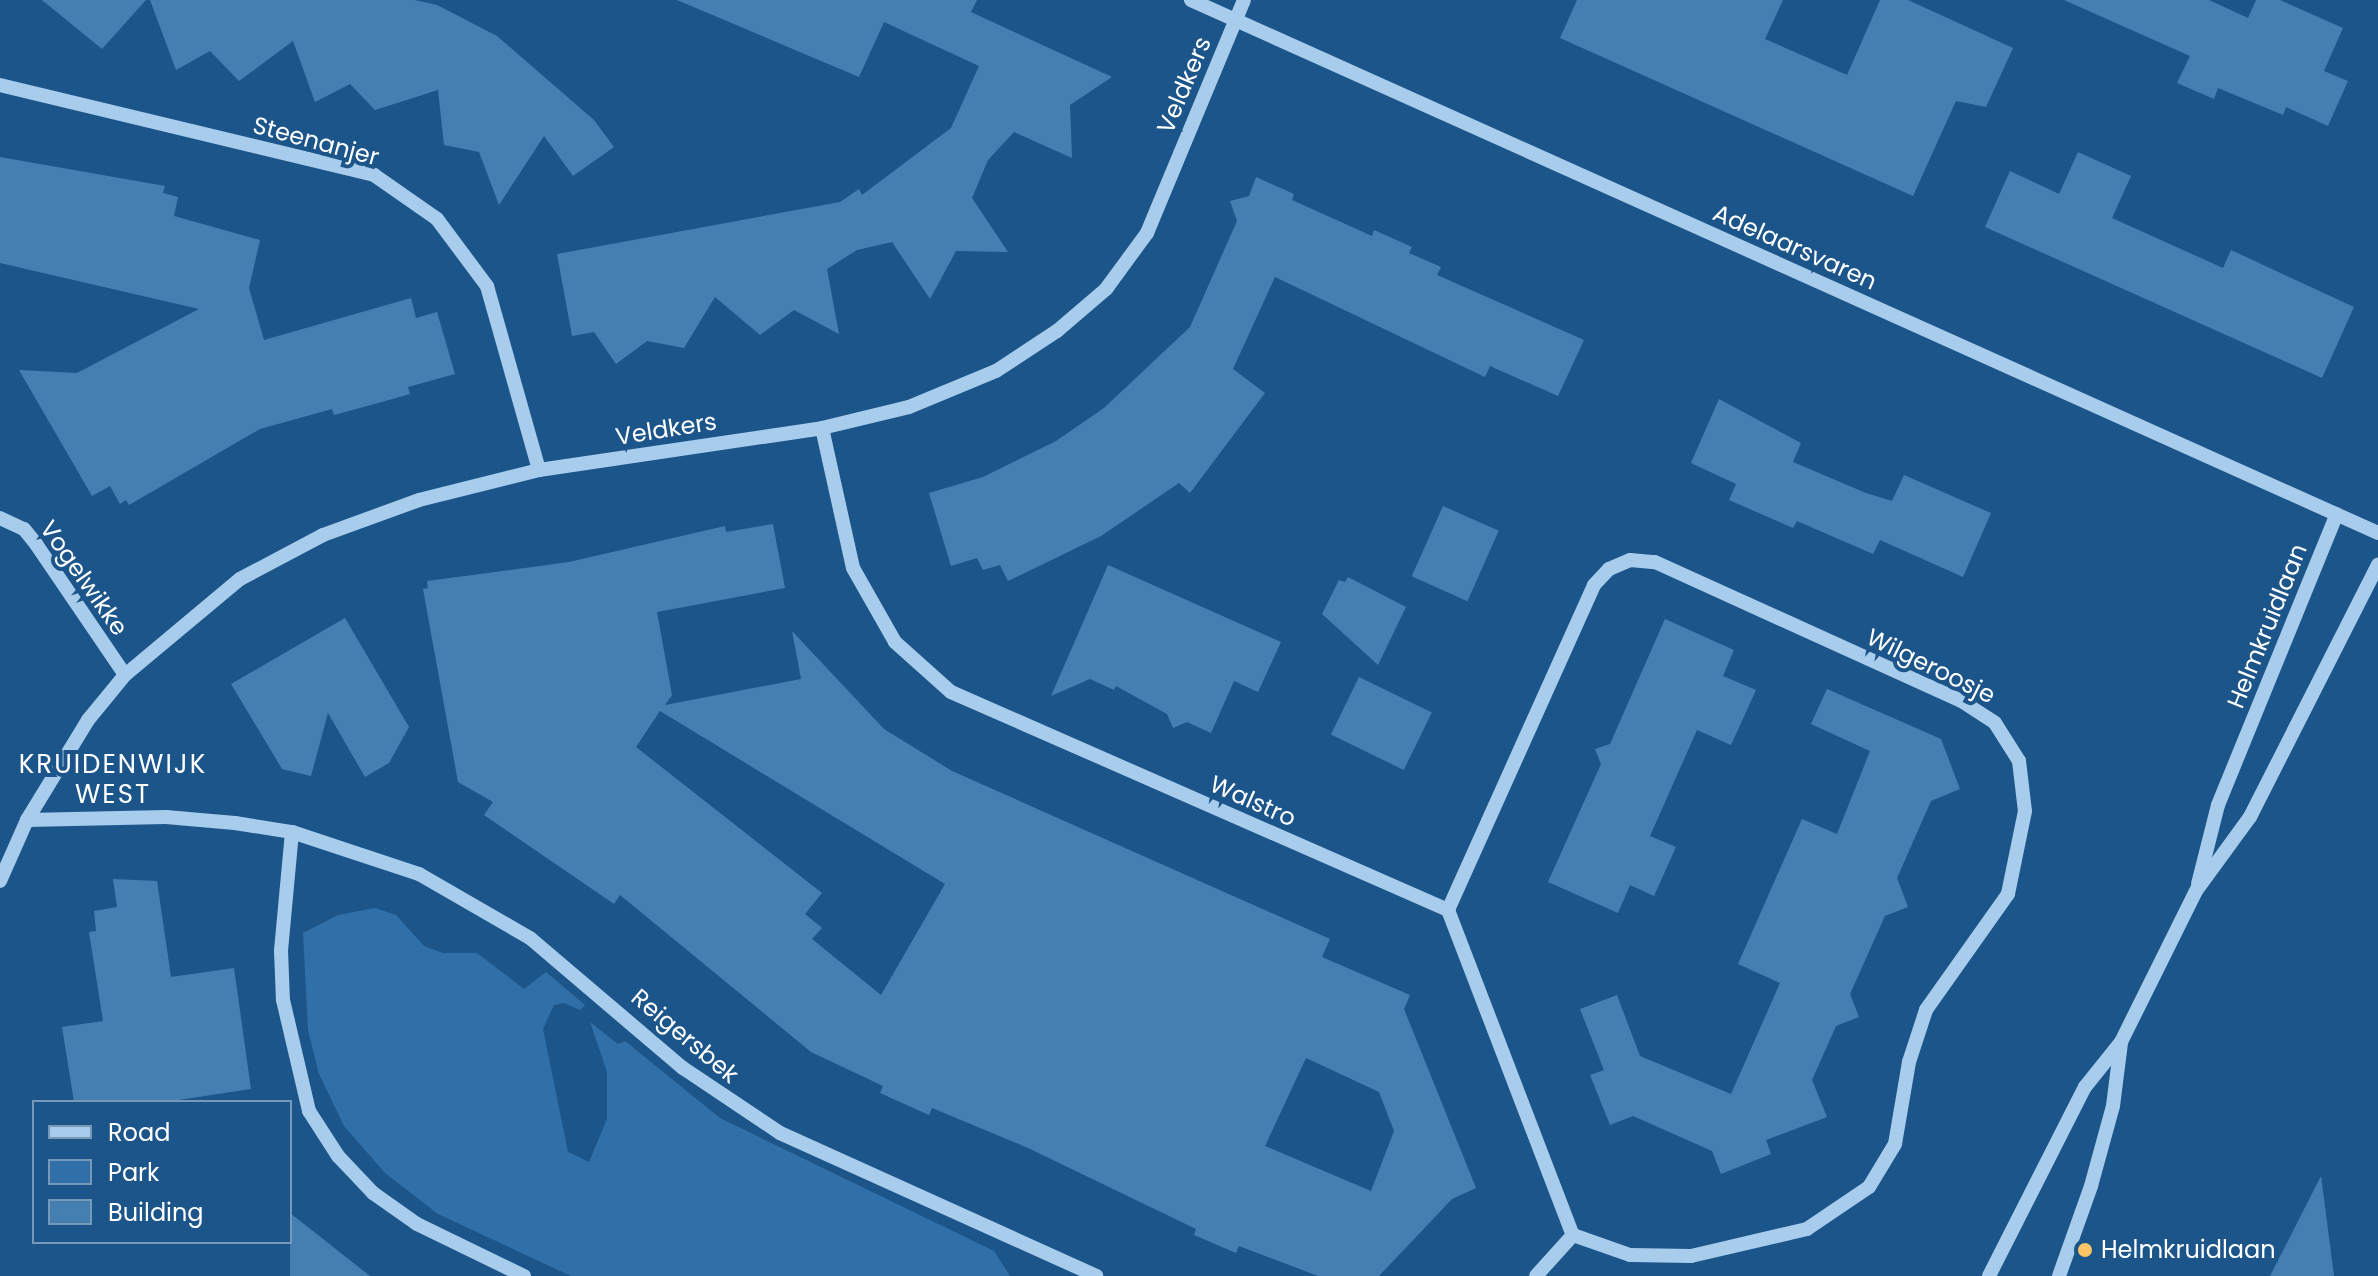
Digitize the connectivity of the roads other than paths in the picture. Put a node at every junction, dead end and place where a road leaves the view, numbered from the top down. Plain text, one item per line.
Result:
1 (1191, 0) edge
2 (1244, 0) edge
3 (1236, 19) junction
4 (0, 85) edge
5 (822, 428) junction
6 (539, 470) junction
7 (2337, 514) junction
8 (0, 518) edge
9 (2378, 533) edge
10 (2378, 565) edge
11 (125, 675) junction
12 (27, 820) junction
13 (292, 832) junction
14 (0, 881) edge
15 (2196, 891) junction
16 (1448, 910) junction
17 (2121, 1042) junction
18 (1573, 1235) junction
19 (1062, 1261) junction
20 (524, 1276) edge
21 (1055, 1276) edge
22 (1096, 1276) edge
23 (1536, 1276) edge
24 (1989, 1276) edge
25 (2059, 1276) edge

1 - 3 street, Adelaarsvaren
2 - 3 street, Veldkers
3 - 5 street, Veldkers
3 - 7 street, Adelaarsvaren
4 - 6 street, Steenanjer
5 - 6 street, Veldkers
5 - 16 street, Walstro
6 - 11 street, Veldkers
7 - 9 street, Adelaarsvaren
7 - 15 street, Helmkruidlaan
8 - 11 street, Vogelwikke
10 - 15 street, Helmkruidlaan
11 - 12 street, Veldkers
12 - 13 street, Reigersbek
12 - 14 street, Veldkers
13 - 19 street, Reigersbek
13 - 20 street
15 - 17 street, Helmkruidlaan
16 - 18 street
16 - 18 street, Wilgeroosje
17 - 24 street, Helmkruidlaan
17 - 25 street, Helmkruidlaan
18 - 23 street
19 - 21 street
19 - 22 street, Reigersbek

